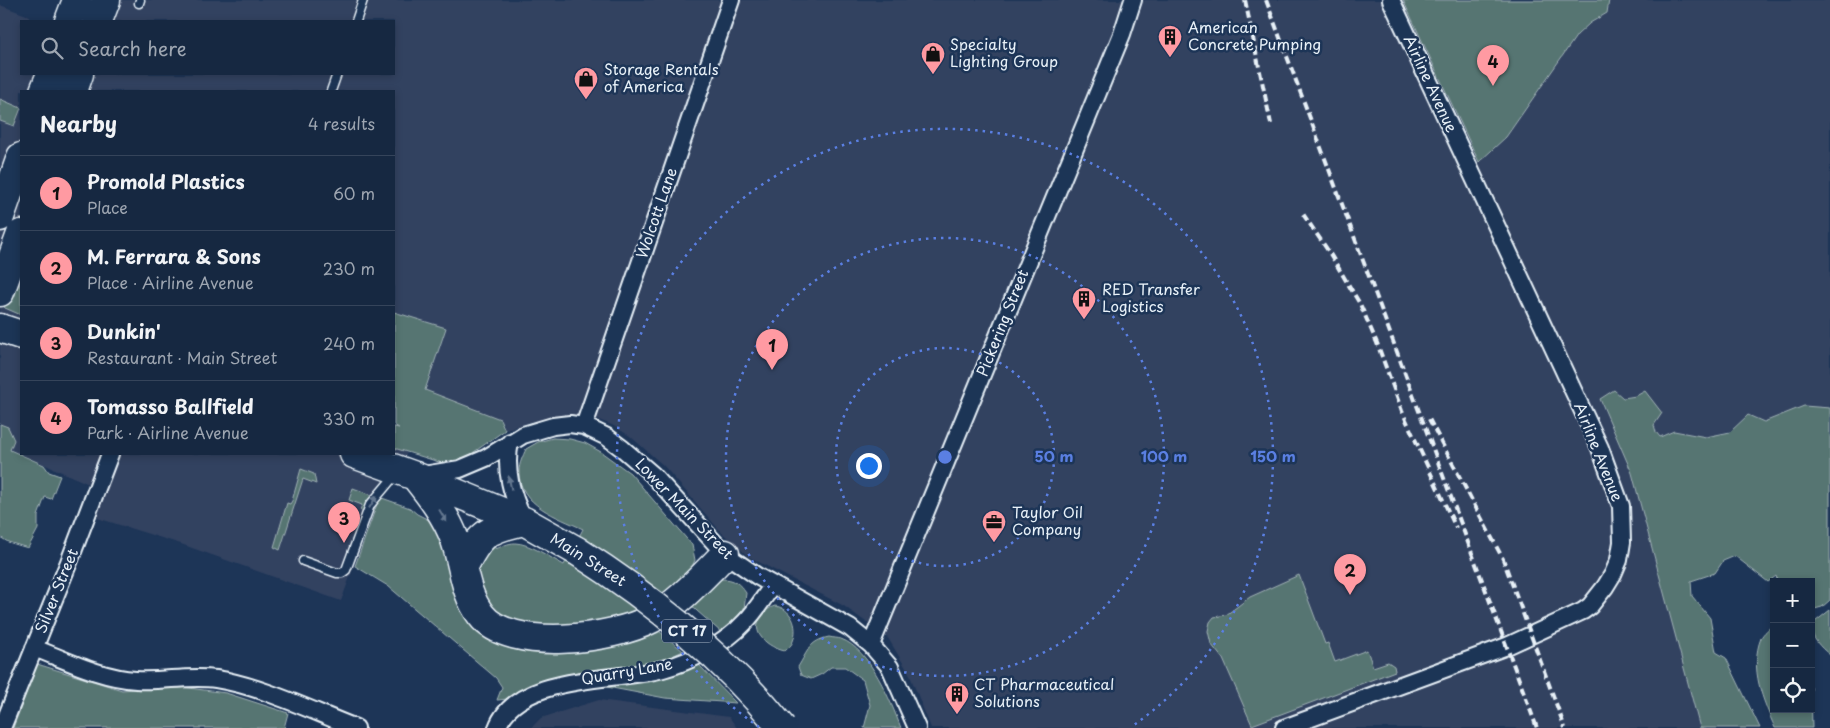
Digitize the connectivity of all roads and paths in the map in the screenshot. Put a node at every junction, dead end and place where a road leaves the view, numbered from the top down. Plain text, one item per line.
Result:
1 (77, 0) edge
2 (106, 0) edge
3 (363, 0) edge
4 (731, 0) edge
5 (1133, 0) edge
6 (1391, 0) edge
7 (69, 20) edge
8 (98, 20) edge
9 (356, 20) edge
10 (51, 75) edge
11 (79, 75) edge
12 (337, 75) edge
13 (44, 90) edge
14 (73, 90) edge
15 (331, 90) edge
16 (20, 160) edge
17 (0, 217) edge
18 (20, 237) edge
19 (0, 292) edge
20 (0, 328) edge
21 (20, 335) edge
22 (584, 426) junction
23 (510, 442) junction
24 (110, 455) edge
25 (357, 455) edge
26 (408, 473) junction
27 (524, 521) junction
28 (725, 554) junction
29 (303, 561) dead end
30 (463, 568) junction
31 (772, 585) junction
32 (871, 645) junction
33 (34, 648) junction
34 (2, 728) edge
35 (356, 728) edge
36 (497, 728) edge
37 (782, 728) edge
38 (917, 728) edge
39 (1284, 728) edge

1 - 7 highway
2 - 8 highway
3 - 9 lane
4 - 22 street, Wolcott Lane
5 - 32 street, Pickering Street
6 - 39 street, Airline Avenue
10 - 13 highway
11 - 14 highway
12 - 15 lane
16 - 17 highway
18 - 19 highway
20 - 21 highway
22 - 23 street, Lower Main Street
22 - 28 street, Lower Main Street
23 - 26 street, Lower Main Street
27 -> 23 street
24 - 33 street, Silver Street
25 - 26 highway, Main Street / CT 17
26 - 27 highway, Main Street / CT 17
29 -> 26 lane
26 -> 30 highway
27 - 30 highway
27 - 37 highway, Main Street / CT 17, bridge
28 - 30 highway
28 - 31 street, Lower Main Street
31 - 32 street, Lower Main Street
31 - 36 street, Quarry Lane
32 - 38 street, Lower Main Street
33 - 34 street, Silver Street
33 - 35 street

